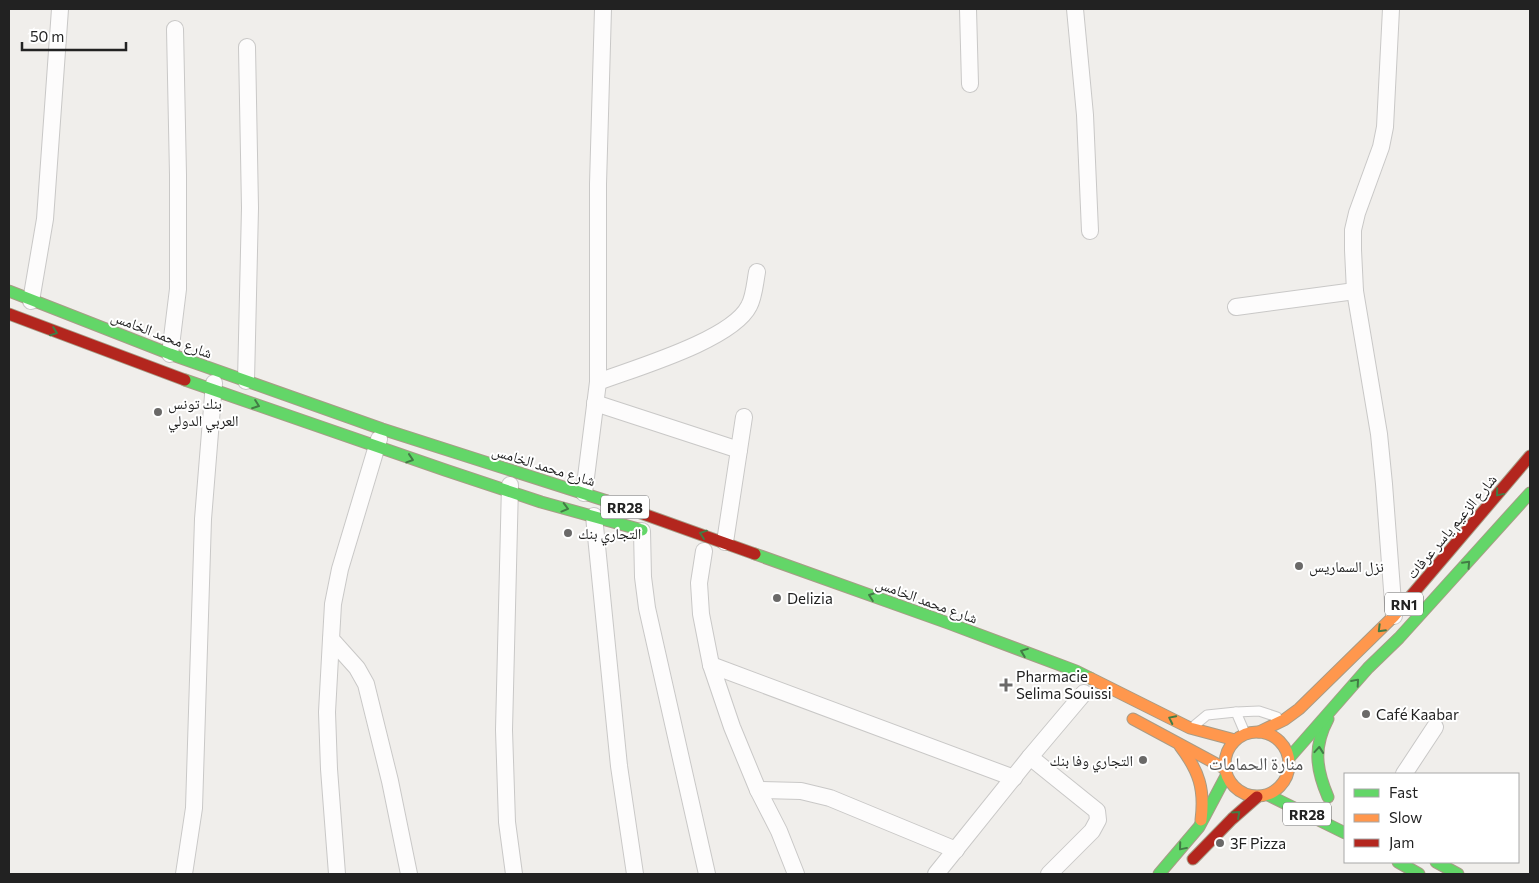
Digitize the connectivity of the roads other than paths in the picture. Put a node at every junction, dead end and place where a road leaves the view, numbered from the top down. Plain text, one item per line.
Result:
1 (60, 9) edge
2 (603, 9) edge
3 (968, 9) edge
4 (1075, 9) edge
5 (1391, 9) edge
6 (175, 29) dead end
7 (248, 47) dead end
8 (970, 84) dead end
9 (1090, 231) dead end
10 (757, 272) dead end
11 (9, 291) edge
12 (1355, 291) junction
13 (31, 301) junction
14 (1236, 308) dead end
15 (9, 314) edge
16 (170, 354) junction
17 (215, 371) junction
18 (246, 381) junction
19 (598, 382) junction
20 (214, 389) junction
21 (596, 404) junction
22 (744, 417) dead end
23 (382, 430) junction
24 (376, 448) junction
25 (739, 450) junction
26 (1530, 456) edge
27 (511, 471) junction
28 (510, 492) junction
29 (584, 493) junction
30 (1530, 493) edge
31 (594, 516) junction
32 (647, 532) joint
33 (725, 542) junction
34 (704, 551) dead end
35 (1394, 616) junction
36 (331, 638) junction
37 (711, 664) junction
38 (1084, 693) dead end
39 (1335, 706) junction
40 (1236, 712) junction
41 (1127, 716) dead end
42 (1284, 720) junction
43 (1435, 727) dead end
44 (1190, 728) junction
45 (1259, 732) junction
46 (1245, 734) junction
47 (1235, 740) junction
48 (1178, 743) junction
49 (1030, 757) junction
50 (1289, 758) junction
51 (1225, 772) junction
52 (1405, 773) edge
53 (1014, 778) junction
54 (1312, 786) dead end
55 (758, 790) junction
56 (1262, 796) junction
57 (1328, 797) junction
58 (1340, 804) dead end
59 (1199, 827) junction
60 (1344, 833) edge
61 (956, 850) junction
62 (1400, 863) edge
63 (1438, 863) edge
64 (1184, 869) dead end
65 (184, 874) edge
66 (337, 874) edge
67 (410, 874) edge
68 (514, 874) edge
69 (634, 874) edge
70 (707, 874) edge
71 (796, 874) edge
72 (936, 874) edge
73 (1049, 874) edge
74 (1159, 874) edge
75 (1419, 874) edge
76 (1458, 874) edge

1 - 13 street
2 - 19 street
3 - 8 street
4 - 9 street
5 - 12 street
6 - 16 street
7 - 18 street
10 - 19 street
11 - 13 main road, شارع محمد الخامس / RR28
12 - 14 street
12 - 35 street
13 - 16 main road, شارع محمد الخامس / RR28
15 -> 20 main road, RR28
16 - 17 main road, شارع محمد الخامس / RR28
17 - 18 main road, شارع محمد الخامس / RR28
17 - 20 street
18 - 23 main road, شارع محمد الخامس / RR28
19 - 21 street
20 -> 24 main road, RR28
20 - 65 street
21 - 25 street
21 - 29 street
22 - 25 street
23 - 24 street
23 - 27 main road, شارع محمد الخامس / RR28
24 -> 28 main road, RR28
24 - 36 street
25 - 33 street
26 -> 35 main road, شارع الزعيم ياسر عرفات / RN1
27 - 28 street
27 - 29 main road, شارع محمد الخامس / RR28
28 -> 31 main road, RR28
28 - 68 street
33 -> 29 main road, شارع محمد الخامس / RR28
39 -> 30 main road, RN1
31 - 32 main road, RR28
31 - 69 street
32 - 70 street
44 -> 33 main road, شارع محمد الخامس / RR28
34 - 37 street
35 -> 42 main road, شارع الزعيم ياسر عرفات / RN1
36 - 66 street
36 - 67 street
37 - 53 street
37 - 55 street
38 - 49 street
39 - 50 main road, RN1
57 -> 39 main road
40 - 42 lane
40 - 44 lane
40 - 46 lane
41 - 48 main road
42 - 45 main road, شارع الزعيم ياسر عرفات / RN1
43 - 52 street
44 - 47 main road, شارع محمد الخامس / RR28
45 - 46 main road, RN1
45 - 50 main road
46 - 47 main road, RN1
47 - 51 main road
48 - 51 main road
48 - 59 main road
49 - 53 street
49 - 73 street
50 - 56 main road
51 - 56 main road
51 - 59 main road
53 - 61 street
54 - 57 main road, RR28
55 - 61 street
55 - 71 street
56 - 60 main road, RR28
64 -> 56 main road
57 - 58 main road, RR28
59 -> 74 main road
61 - 72 street
62 - 75 main road
63 - 76 main road

